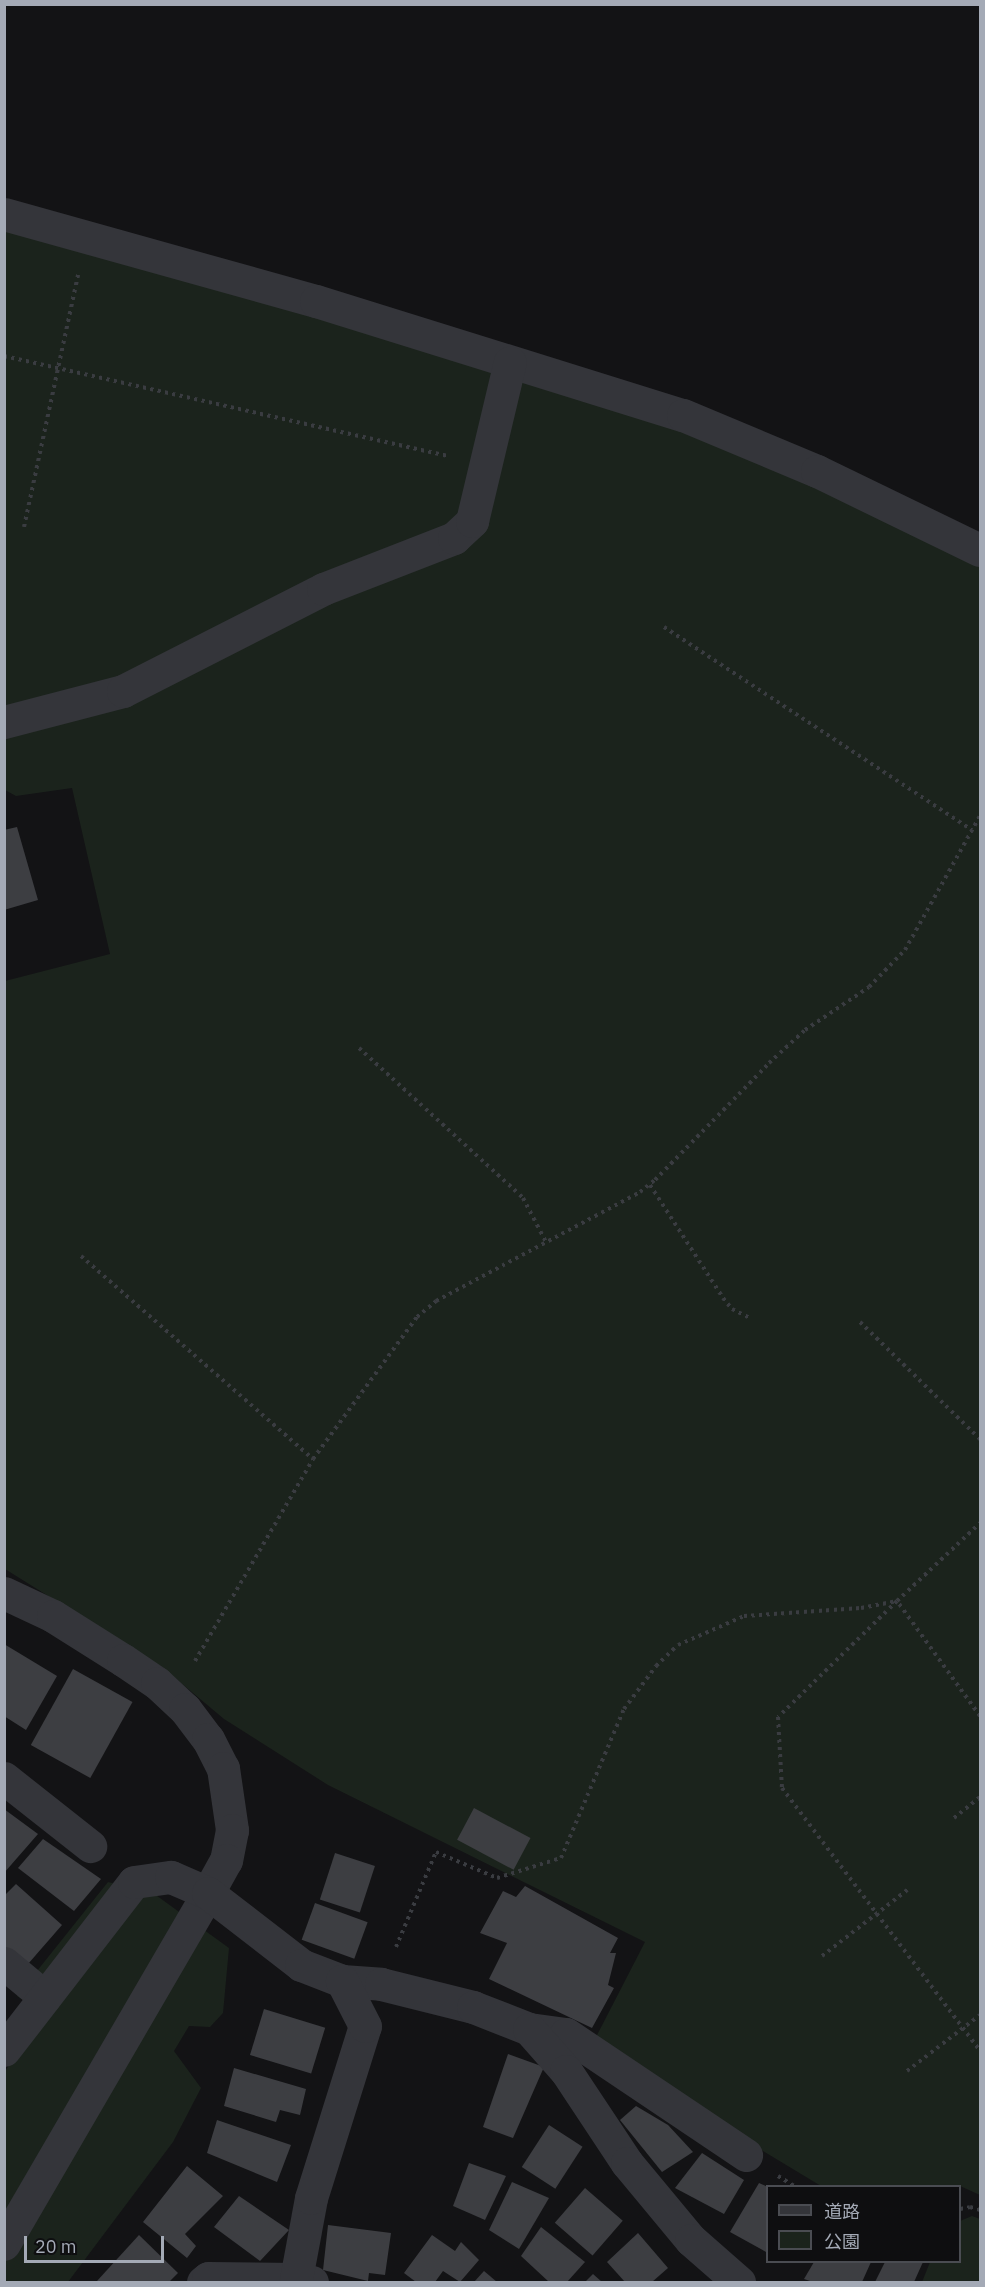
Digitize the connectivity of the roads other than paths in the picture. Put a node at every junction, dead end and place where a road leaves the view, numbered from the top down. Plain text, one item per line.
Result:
1 (4, 214) edge
2 (510, 362) junction
3 (981, 550) edge
4 (4, 722) edge
5 (4, 1593) edge
6 (4, 1778) edge
7 (90, 1845) dead end
8 (208, 1893) junction
9 (4, 1963) edge
10 (342, 1981) junction
11 (45, 1997) junction
12 (529, 2029) junction
13 (4, 2050) edge
14 (746, 2155) dead end
15 (4, 2244) edge
16 (304, 2281) edge
17 (203, 2283) edge
18 (739, 2283) edge

1 - 2 street
2 - 3 street
2 - 4 street
5 - 8 street
6 - 7 street
8 - 10 street
8 - 11 street
8 - 15 street
9 - 11 street
10 - 12 street
10 - 16 street
11 - 13 street
12 - 14 street
12 - 18 street
16 - 17 street

